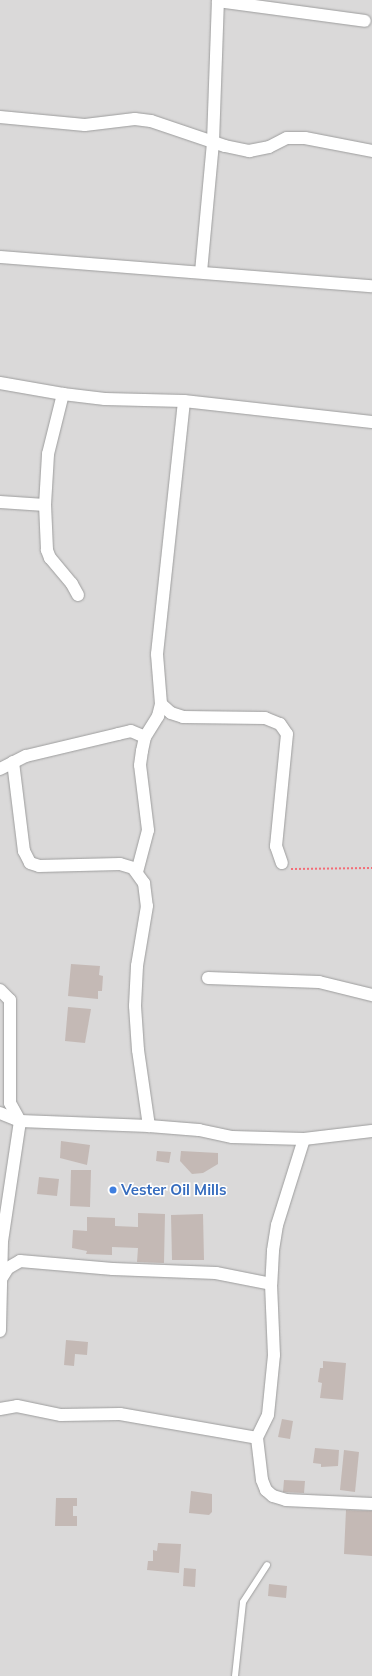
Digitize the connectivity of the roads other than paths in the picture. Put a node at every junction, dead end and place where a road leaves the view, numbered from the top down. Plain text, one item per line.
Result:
1 (218, 1) edge
2 (365, 21) dead end
3 (0, 117) edge
4 (213, 142) junction
5 (372, 151) edge
6 (0, 257) edge
7 (201, 272) junction
8 (372, 286) edge
9 (0, 383) edge
10 (63, 394) junction
11 (184, 401) junction
12 (372, 422) edge
13 (0, 502) edge
14 (45, 505) junction
15 (78, 595) dead end
16 (161, 704) junction
17 (145, 737) junction
18 (13, 762) junction
19 (0, 769) edge
20 (282, 863) road end
21 (137, 872) junction
22 (208, 978) dead end
23 (0, 990) edge
24 (372, 994) edge
25 (0, 1113) edge
26 (20, 1121) junction
27 (149, 1126) junction
28 (372, 1131) edge
29 (304, 1139) junction
30 (3, 1213) edge
31 (1, 1278) edge
32 (271, 1284) junction
33 (0, 1331) edge
34 (0, 1408) edge
35 (257, 1438) junction
36 (372, 1504) edge
37 (267, 1565) dead end
38 (235, 1676) edge

1 - 2 street
1 - 4 street
3 - 4 street
4 - 5 street
4 - 7 street
6 - 7 street
7 - 8 street
9 - 10 street
10 - 11 street
10 - 14 street
11 - 12 street
11 - 16 street
13 - 14 street
14 - 15 street
16 - 17 street
16 - 20 street
17 - 18 street
17 - 21 street
18 - 19 street
18 - 21 street
21 - 27 street
22 - 24 street
23 - 26 street
25 - 26 street
26 - 27 street
26 - 30 street
27 - 29 street
28 - 29 street
29 - 32 street
30 - 31 street
31 - 32 street
31 - 33 street
32 - 35 street
34 - 35 street
35 - 36 street
37 - 38 lane

